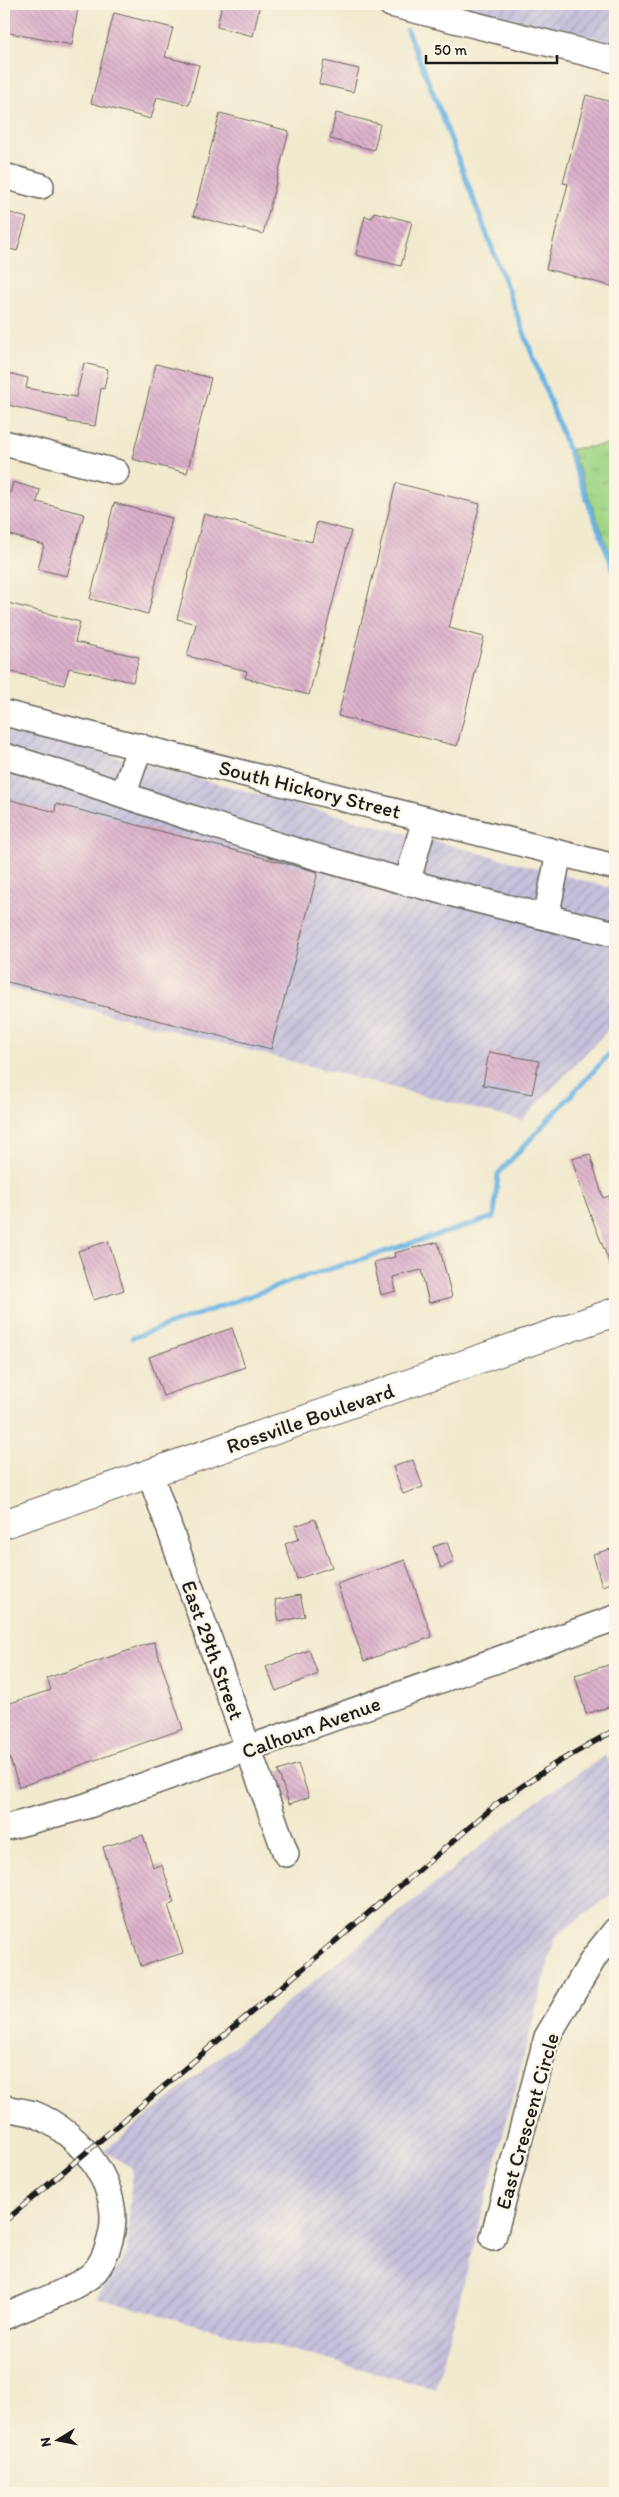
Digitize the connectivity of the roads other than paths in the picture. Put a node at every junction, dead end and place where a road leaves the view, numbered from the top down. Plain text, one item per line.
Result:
1 (391, 4) edge
2 (615, 60) edge
3 (4, 176) edge
4 (41, 186) dead end
5 (4, 443) edge
6 (116, 472) dead end
7 (4, 713) edge
8 (140, 746) junction
9 (4, 756) edge
10 (124, 793) junction
11 (425, 819) junction
12 (559, 853) junction
13 (615, 867) edge
14 (407, 883) junction
15 (546, 917) junction
16 (615, 934) edge
17 (615, 1312) edge
18 (150, 1474) junction
19 (4, 1524) edge
20 (615, 1618) edge
21 (249, 1749) junction
22 (4, 1828) edge
23 (286, 1854) dead end
24 (615, 1931) edge
25 (4, 2108) edge
26 (493, 2238) dead end
27 (4, 2317) edge

1 - 2 street
3 - 4 street
5 - 6 street
7 - 8 street, South Hickory Street
8 - 10 street
8 - 11 street, South Hickory Street
9 - 10 street
10 - 14 street
11 - 12 street, South Hickory Street
11 - 14 street
12 - 13 street, South Hickory Street
12 - 15 street
14 - 15 street
15 - 16 street
17 - 18 highway, Rossville Boulevard
18 - 19 highway, Rossville Boulevard
18 - 21 street, East 29th Street
20 - 21 street, Calhoun Avenue
21 - 22 street, Calhoun Avenue
21 - 23 street, East 29th Street
24 - 26 street, East Crescent Circle
25 - 27 street

